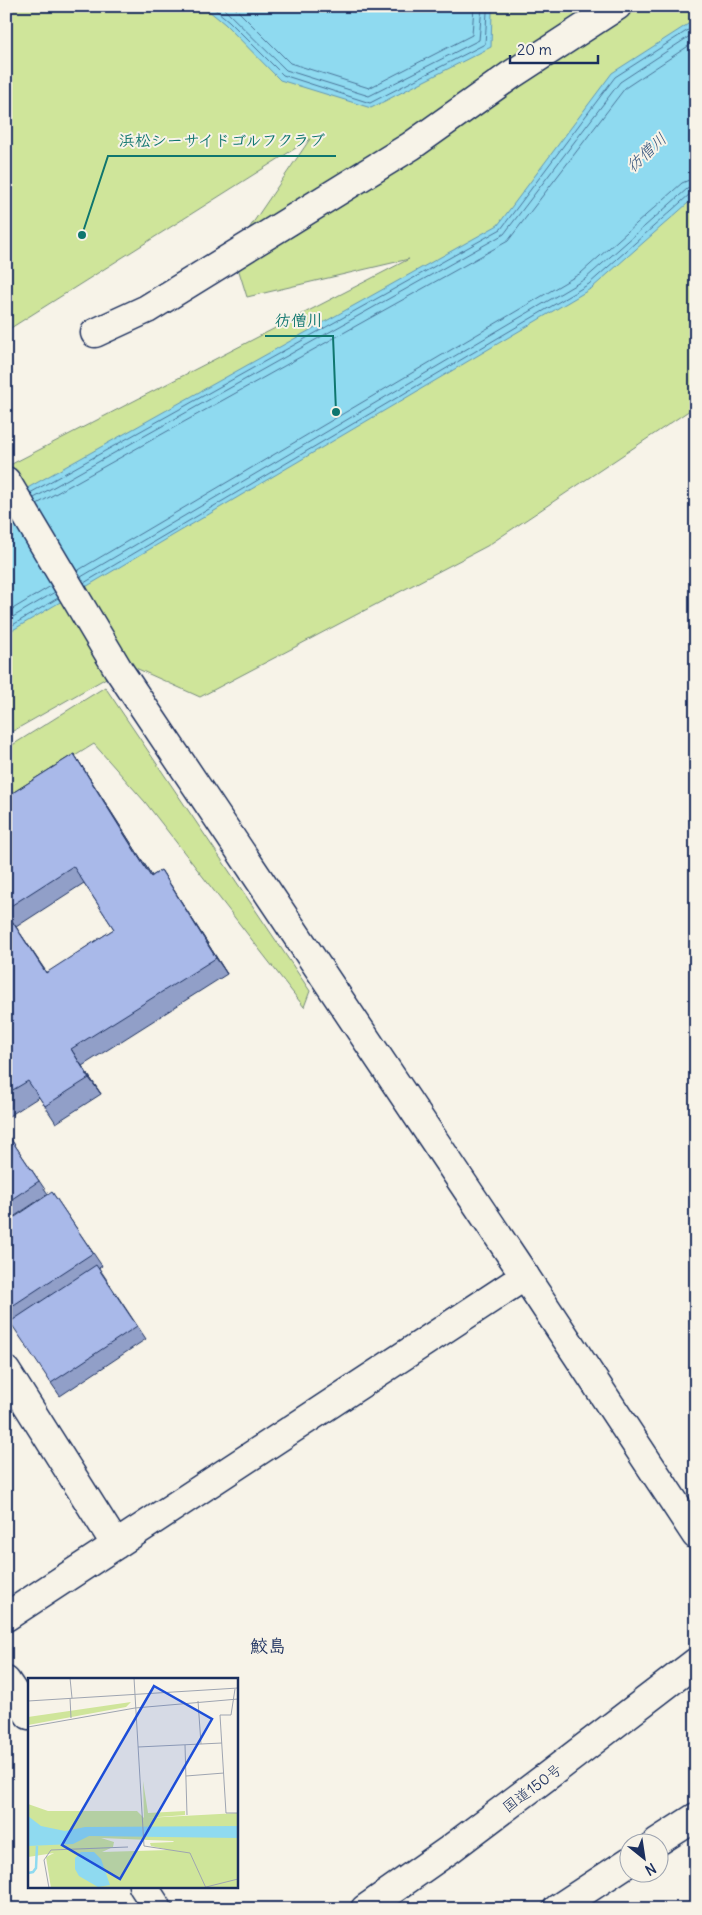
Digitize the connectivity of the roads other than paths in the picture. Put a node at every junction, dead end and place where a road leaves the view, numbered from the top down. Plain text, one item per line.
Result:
1 (617, 6) edge
2 (95, 333) dead end
3 (6, 480) edge
4 (525, 1276) junction
5 (6, 1371) edge
6 (696, 1535) edge
7 (116, 1545) junction
8 (6, 1617) edge
9 (696, 1662) edge
10 (6, 1682) edge
11 (28, 1714) edge
12 (696, 1817) edge
13 (670, 1834) edge
14 (620, 1868) edge
15 (144, 1888) edge
16 (158, 1909) edge
17 (365, 1909) edge
18 (557, 1909) edge

1 - 2 main road
3 - 4 main road
4 - 6 main road
4 - 7 main road
5 - 7 main road
7 - 8 main road
9 - 17 main road, 国道150号
10 - 11 main road
12 - 13 main road
14 - 18 main road
15 - 16 main road

